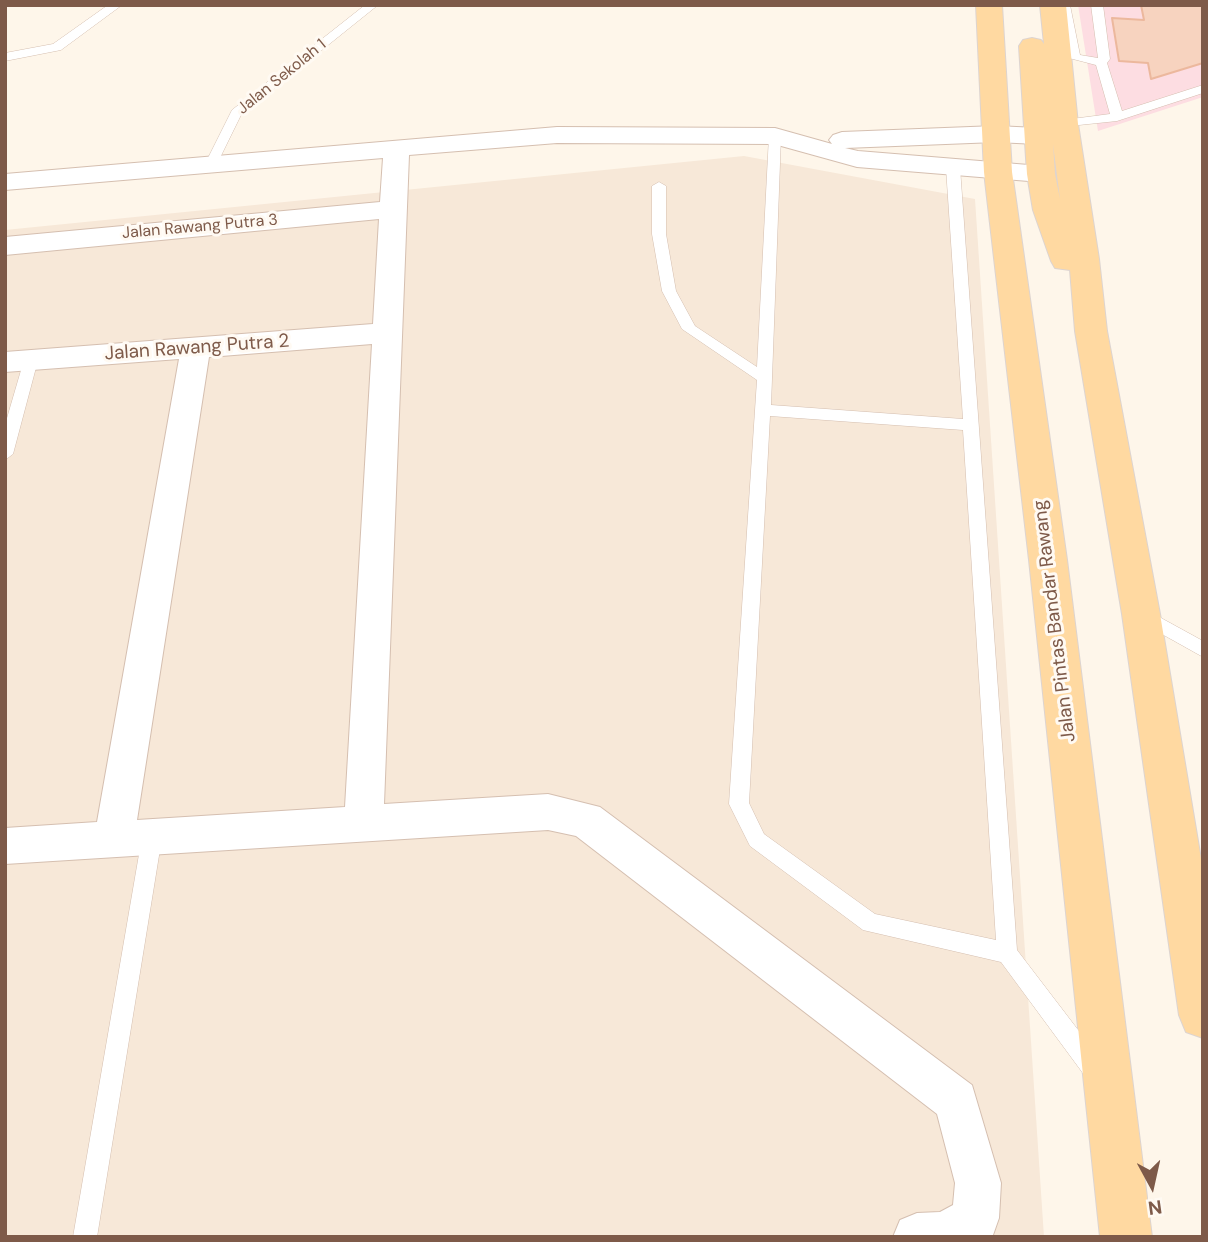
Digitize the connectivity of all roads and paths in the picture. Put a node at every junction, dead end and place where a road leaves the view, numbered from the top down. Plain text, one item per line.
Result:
1 (116, 5) edge
2 (372, 5) edge
3 (989, 5) edge
4 (1035, 5) edge
5 (1053, 5) edge
6 (1064, 5) edge
7 (1097, 5) edge
8 (5, 57) edge
9 (1101, 62) junction
10 (1203, 89) edge
11 (1117, 117) junction
12 (1051, 130) junction
13 (775, 136) junction
14 (808, 146) junction
15 (396, 148) junction
16 (997, 153) junction
17 (211, 164) junction
18 (953, 167) junction
19 (1041, 174) junction
20 (5, 182) edge
21 (659, 186) dead end
22 (395, 209) junction
23 (5, 246) edge
24 (1091, 331) junction
25 (388, 333) junction
26 (196, 348) junction
27 (18, 361) edge
28 (764, 378) junction
29 (763, 410) junction
30 (970, 425) junction
31 (5, 454) edge
32 (1141, 614) junction
33 (1203, 650) edge
34 (364, 823) junction
35 (133, 838) junction
36 (5, 846) edge
37 (1007, 953) junction
38 (1203, 1014) edge
39 (1109, 1089) junction
40 (85, 1237) edge
41 (917, 1237) edge
42 (1126, 1237) edge

1 - 8 lane
2 - 17 lane, Jalan Sekolah 1
3 - 16 main road, Jalan Pintas Bandar Rawang
4 - 12 main road
5 - 12 main road
6 - 9 lane
7 - 9 lane
9 - 11 lane
10 - 11 lane
11 - 12 lane
12 - 16 street
12 - 19 main road
12 - 24 main road
13 - 14 street
13 - 15 street
13 - 28 lane
14 - 16 street
14 - 18 street
15 - 17 street
15 - 22 street
16 - 18 street
16 - 19 street
16 - 39 main road, Jalan Pintas Bandar Rawang
17 - 20 street
18 - 30 lane
19 - 24 main road
21 - 28 lane
22 - 23 street, Jalan Rawang Putra 3
22 - 25 street
24 - 32 main road
25 - 26 street, Jalan Rawang Putra 2
25 - 34 street
26 - 27 street, Jalan Rawang Putra 2
26 - 35 street
27 - 31 lane
28 - 29 lane
29 - 30 lane
29 - 37 lane
30 - 37 lane
32 - 33 lane
32 - 38 main road
34 - 35 street
34 - 41 street
35 - 36 street
35 - 40 lane
37 - 39 lane
39 - 42 main road, Jalan Pintas Bandar Rawang

